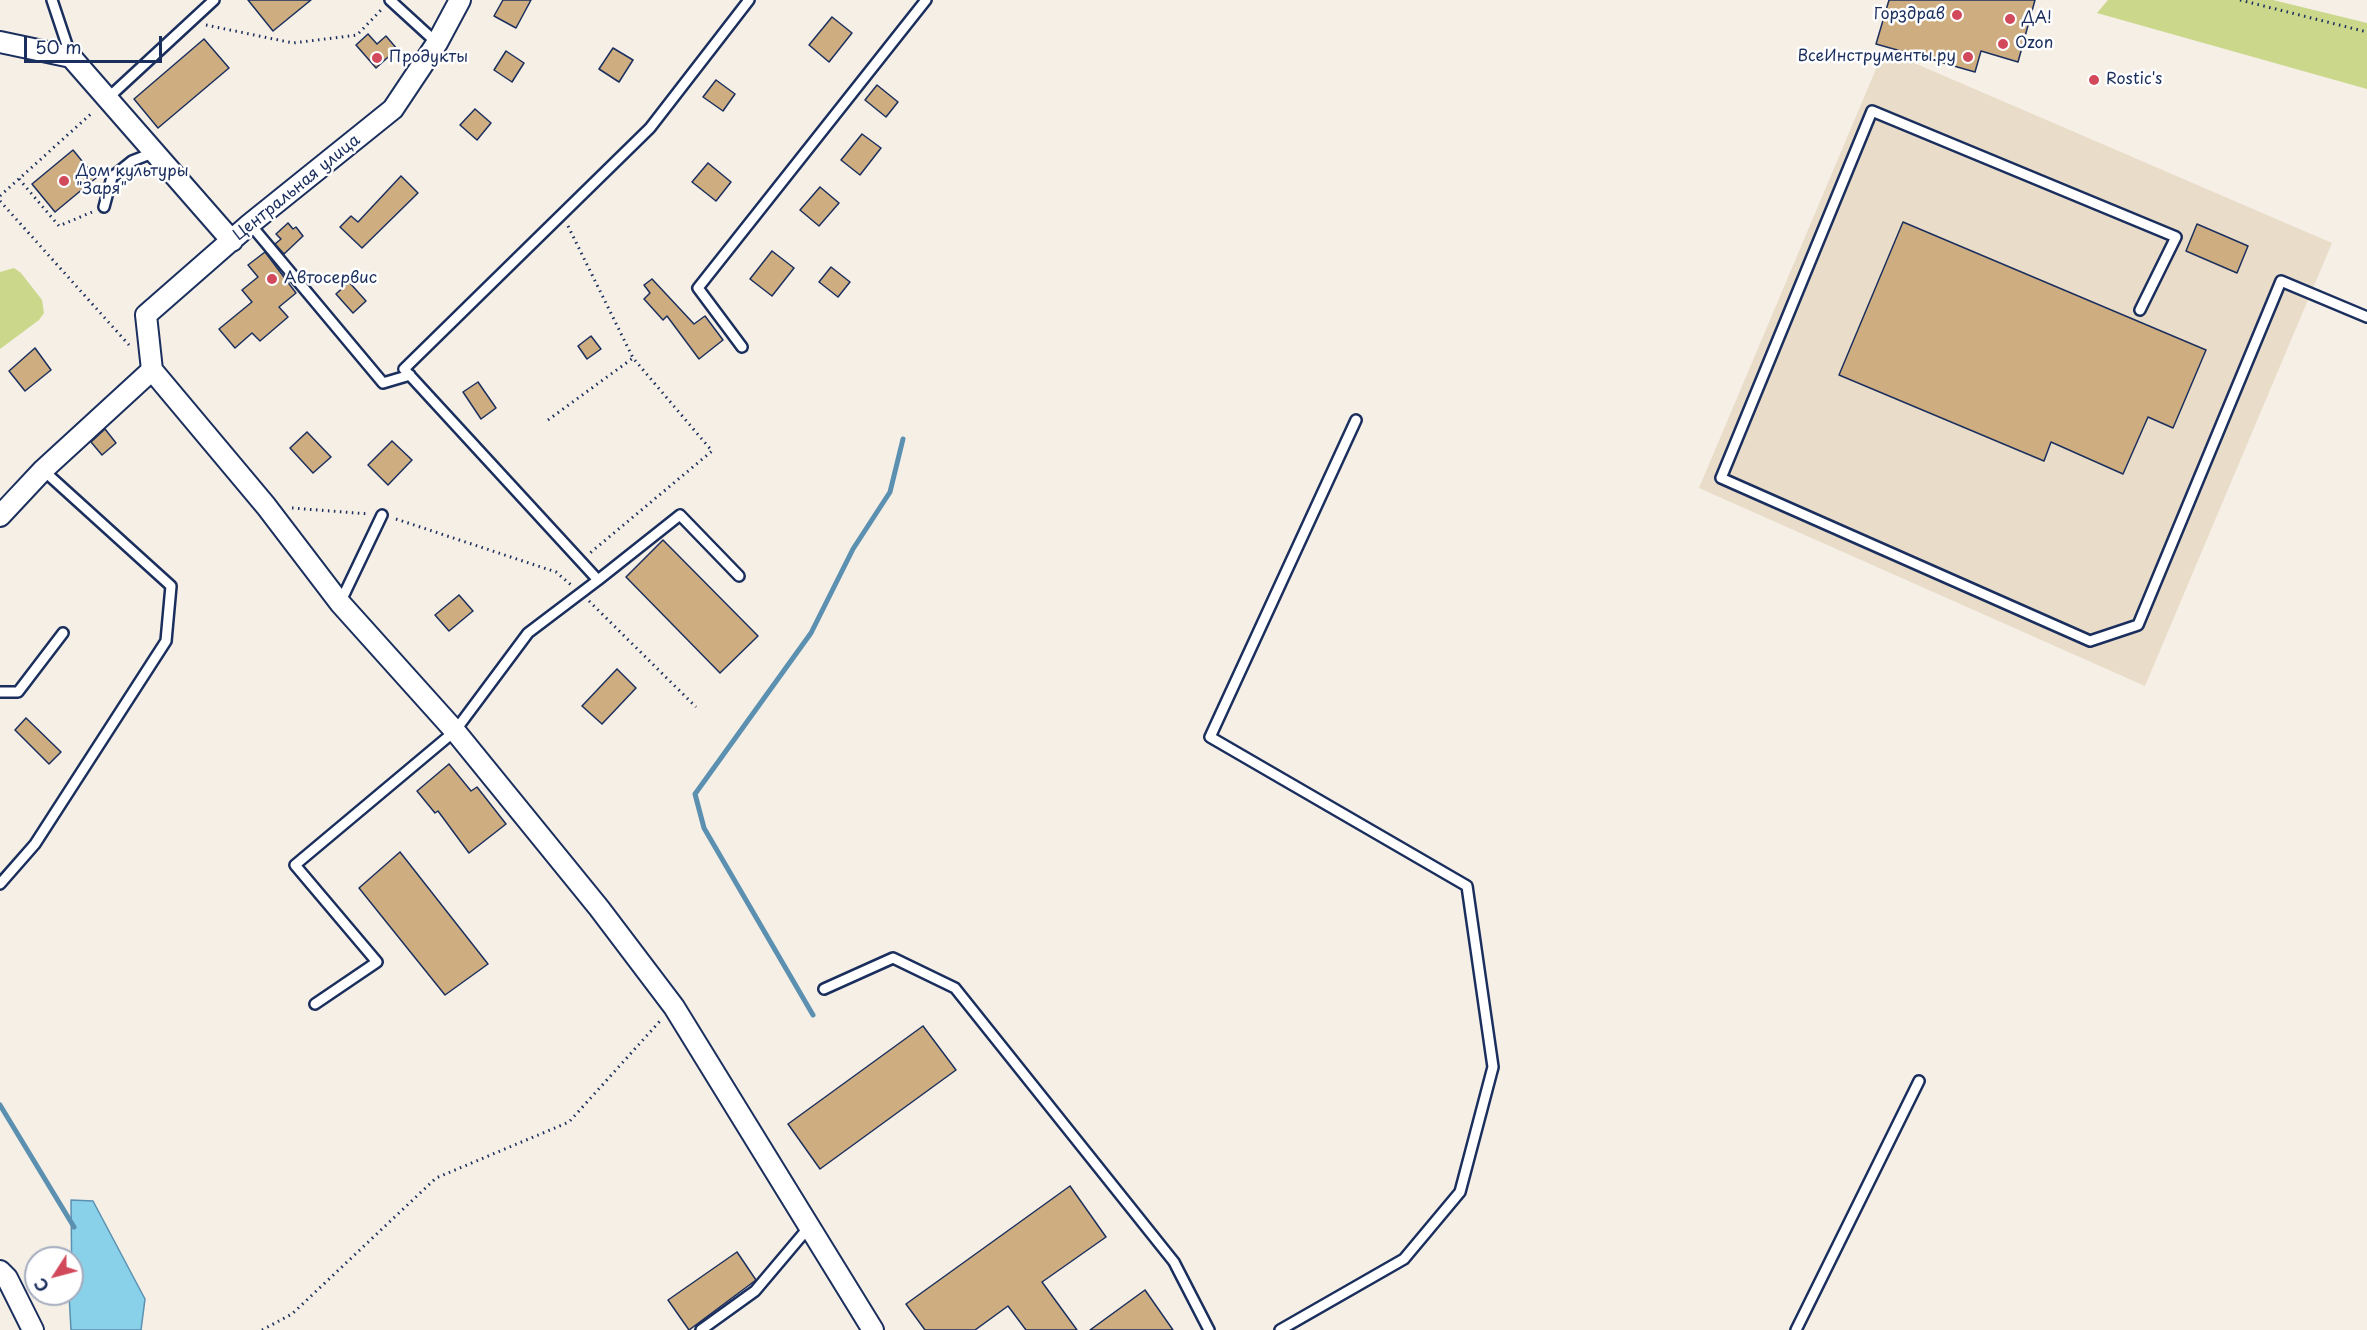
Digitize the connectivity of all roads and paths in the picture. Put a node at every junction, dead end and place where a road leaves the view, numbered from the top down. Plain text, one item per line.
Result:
1 (52, 0) edge
2 (214, 0) edge
3 (390, 0) edge
4 (460, 0) edge
5 (749, 0) edge
6 (926, 0) edge
7 (2240, 0) edge
8 (190, 22) junction
9 (2367, 32) edge
10 (0, 42) edge
11 (437, 43) junction
12 (71, 57) junction
13 (108, 98) junction
14 (155, 152) junction
15 (19, 179) junction
16 (0, 196) edge
17 (0, 201) edge
18 (104, 207) joint
19 (563, 216) junction
20 (250, 224) junction
21 (232, 241) junction
22 (2140, 310) dead end
23 (2367, 317) edge
24 (742, 347) dead end
25 (633, 358) junction
26 (152, 370) junction
27 (410, 375) junction
28 (548, 420) dead end
29 (1356, 420) dead end
30 (43, 470) junction
31 (266, 506) junction
32 (382, 514) junction
33 (0, 516) edge
34 (580, 561) junction
35 (739, 576) dead end
36 (598, 580) junction
37 (580, 593) junction
38 (339, 603) junction
39 (63, 633) dead end
40 (0, 692) edge
41 (696, 707) dead end
42 (455, 731) junction
43 (0, 884) edge
44 (824, 989) dead end
45 (315, 1004) dead end
46 (674, 1007) junction
47 (1919, 1081) dead end
48 (809, 1227) junction
49 (0, 1271) edge
50 (33, 1330) edge
51 (262, 1330) edge
52 (701, 1330) edge
53 (873, 1330) edge
54 (1209, 1330) edge
55 (1280, 1330) edge
56 (1796, 1330) edge

1 - 12 lane
2 - 8 lane
3 - 8 path
3 - 11 lane
4 - 11 street, Центральная улица
5 - 19 lane
6 - 24 lane
7 - 9 path
8 - 13 lane
10 - 12 street
11 - 20 street, Центральная улица
12 - 13 street
13 - 14 street
13 - 15 path
14 - 18 lane
14 - 21 street
15 - 16 path
15 - 18 path
17 - 26 path
19 - 25 path
19 - 27 lane
20 - 21 street, Центральная улица
20 - 27 lane
21 - 26 street, Центральная улица
22 - 23 lane
25 - 28 path
25 - 34 path
26 - 30 street
26 - 31 street
27 - 34 lane
29 - 55 lane
30 - 33 street
30 - 43 lane
31 - 32 path
31 - 38 street
32 - 37 path
32 - 38 lane
34 - 36 lane
35 - 36 lane
36 - 37 lane
37 - 41 path
37 - 42 lane
38 - 42 street
39 - 40 lane
42 - 45 lane
42 - 46 street
44 - 54 lane
46 - 48 street
46 - 51 path
47 - 56 lane
48 - 52 lane
48 - 53 street
49 - 50 street

